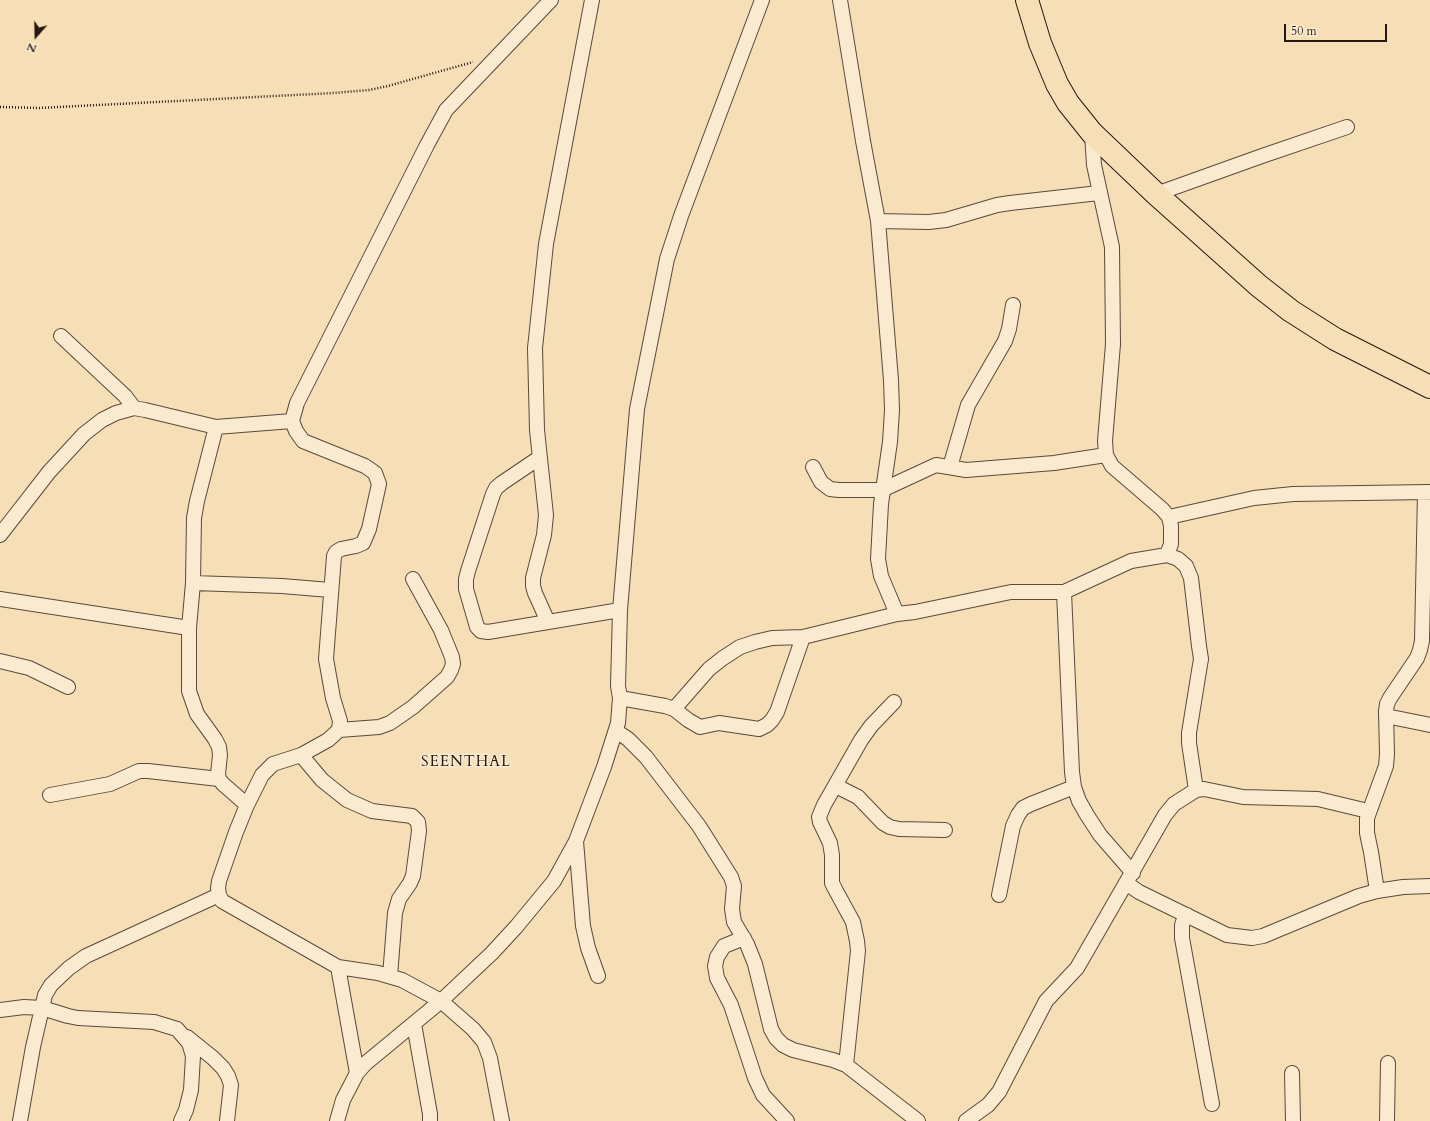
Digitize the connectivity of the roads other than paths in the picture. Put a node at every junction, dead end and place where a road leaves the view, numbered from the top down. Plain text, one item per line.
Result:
1 (551, 0) edge
2 (592, 0) edge
3 (762, 0) edge
4 (840, 0) edge
5 (1027, 0) edge
6 (1347, 127) dead end
7 (1092, 133) junction
8 (1099, 193) junction
9 (1156, 194) junction
10 (878, 221) junction
11 (1013, 305) dead end
12 (62, 336) dead end
13 (1430, 387) edge
14 (134, 408) junction
15 (292, 421) junction
16 (216, 427) junction
17 (1106, 455) junction
18 (539, 458) junction
19 (813, 467) dead end
20 (950, 467) junction
21 (882, 490) junction
22 (1427, 492) edge
23 (1169, 517) junction
24 (0, 534) edge
25 (1167, 555) junction
26 (413, 579) dead end
27 (193, 583) junction
28 (330, 590) junction
29 (1064, 592) junction
30 (0, 599) edge
31 (620, 610) junction
32 (897, 614) junction
33 (548, 622) junction
34 (189, 628) junction
35 (803, 637) junction
36 (0, 662) edge
37 (68, 687) dead end
38 (620, 698) junction
39 (894, 702) dead end
40 (674, 708) junction
41 (1386, 716) junction
42 (1430, 725) edge
43 (339, 730) junction
44 (616, 730) junction
45 (301, 755) junction
46 (219, 778) junction
47 (836, 786) junction
48 (1074, 787) junction
49 (1196, 790) junction
50 (50, 795) dead end
51 (247, 805) junction
52 (1368, 811) junction
53 (945, 830) dead end
54 (576, 841) junction
55 (1129, 878) junction
56 (1430, 886) edge
57 (1377, 891) junction
58 (219, 895) junction
59 (999, 895) dead end
60 (1187, 915) junction
61 (744, 938) junction
62 (338, 967) junction
63 (390, 976) junction
64 (598, 976) dead end
65 (441, 1001) junction
66 (42, 1008) junction
67 (0, 1010) edge
68 (414, 1024) junction
69 (182, 1033) junction
70 (1388, 1063) dead end
71 (846, 1065) junction
72 (1292, 1073) dead end
73 (356, 1074) junction
74 (1212, 1104) dead end
75 (20, 1121) edge
76 (181, 1121) edge
77 (227, 1121) edge
78 (337, 1121) edge
79 (430, 1121) edge
80 (502, 1121) edge
81 (787, 1121) edge
82 (918, 1121) edge
83 (966, 1121) edge
84 (1293, 1121) edge
85 (1387, 1121) edge

1 - 15 street
2 - 18 street
3 - 31 street
4 - 10 street
5 - 7 main road
6 - 9 street
7 - 8 street
7 - 9 main road
8 - 10 street
8 - 17 street
9 - 13 main road
10 - 21 street
11 - 20 street
12 - 14 street
14 - 16 street
14 - 24 street
15 - 16 street
15 - 28 street
16 - 27 street
17 - 20 street
17 - 23 street
18 - 33 street
18 - 33 street
19 - 21 street
20 - 21 street
21 - 32 street
22 - 23 street
22 - 41 street
23 - 25 street
25 - 29 street
25 - 49 street
26 - 43 street
27 - 28 street
27 - 34 street
28 - 43 street
29 - 32 street
29 - 48 street
30 - 34 street
31 - 33 street
31 - 38 street
32 - 35 street
34 - 46 street
35 - 40 street
35 - 40 street
36 - 37 street
38 - 40 street
38 - 44 street
39 - 47 street
41 - 42 street
41 - 52 street
43 - 45 street
44 - 54 street
44 - 61 street
45 - 51 street
45 - 63 street
46 - 50 street
46 - 51 street
47 - 53 street
47 - 71 street
48 - 55 street
48 - 59 street
49 - 52 street
49 - 55 street
51 - 58 street
52 - 57 street
54 - 64 street
54 - 65 street
55 - 60 street
55 - 83 street
56 - 57 street
57 - 60 street
58 - 62 street
58 - 66 street
60 - 74 street
61 - 71 street
61 - 81 street
62 - 63 street
62 - 73 street
63 - 65 street
65 - 68 street
65 - 80 street
66 - 67 street
66 - 69 street
66 - 75 street
68 - 73 street
68 - 79 street
69 - 76 street
69 - 77 street
70 - 85 street
71 - 82 street
72 - 84 street
73 - 78 street

